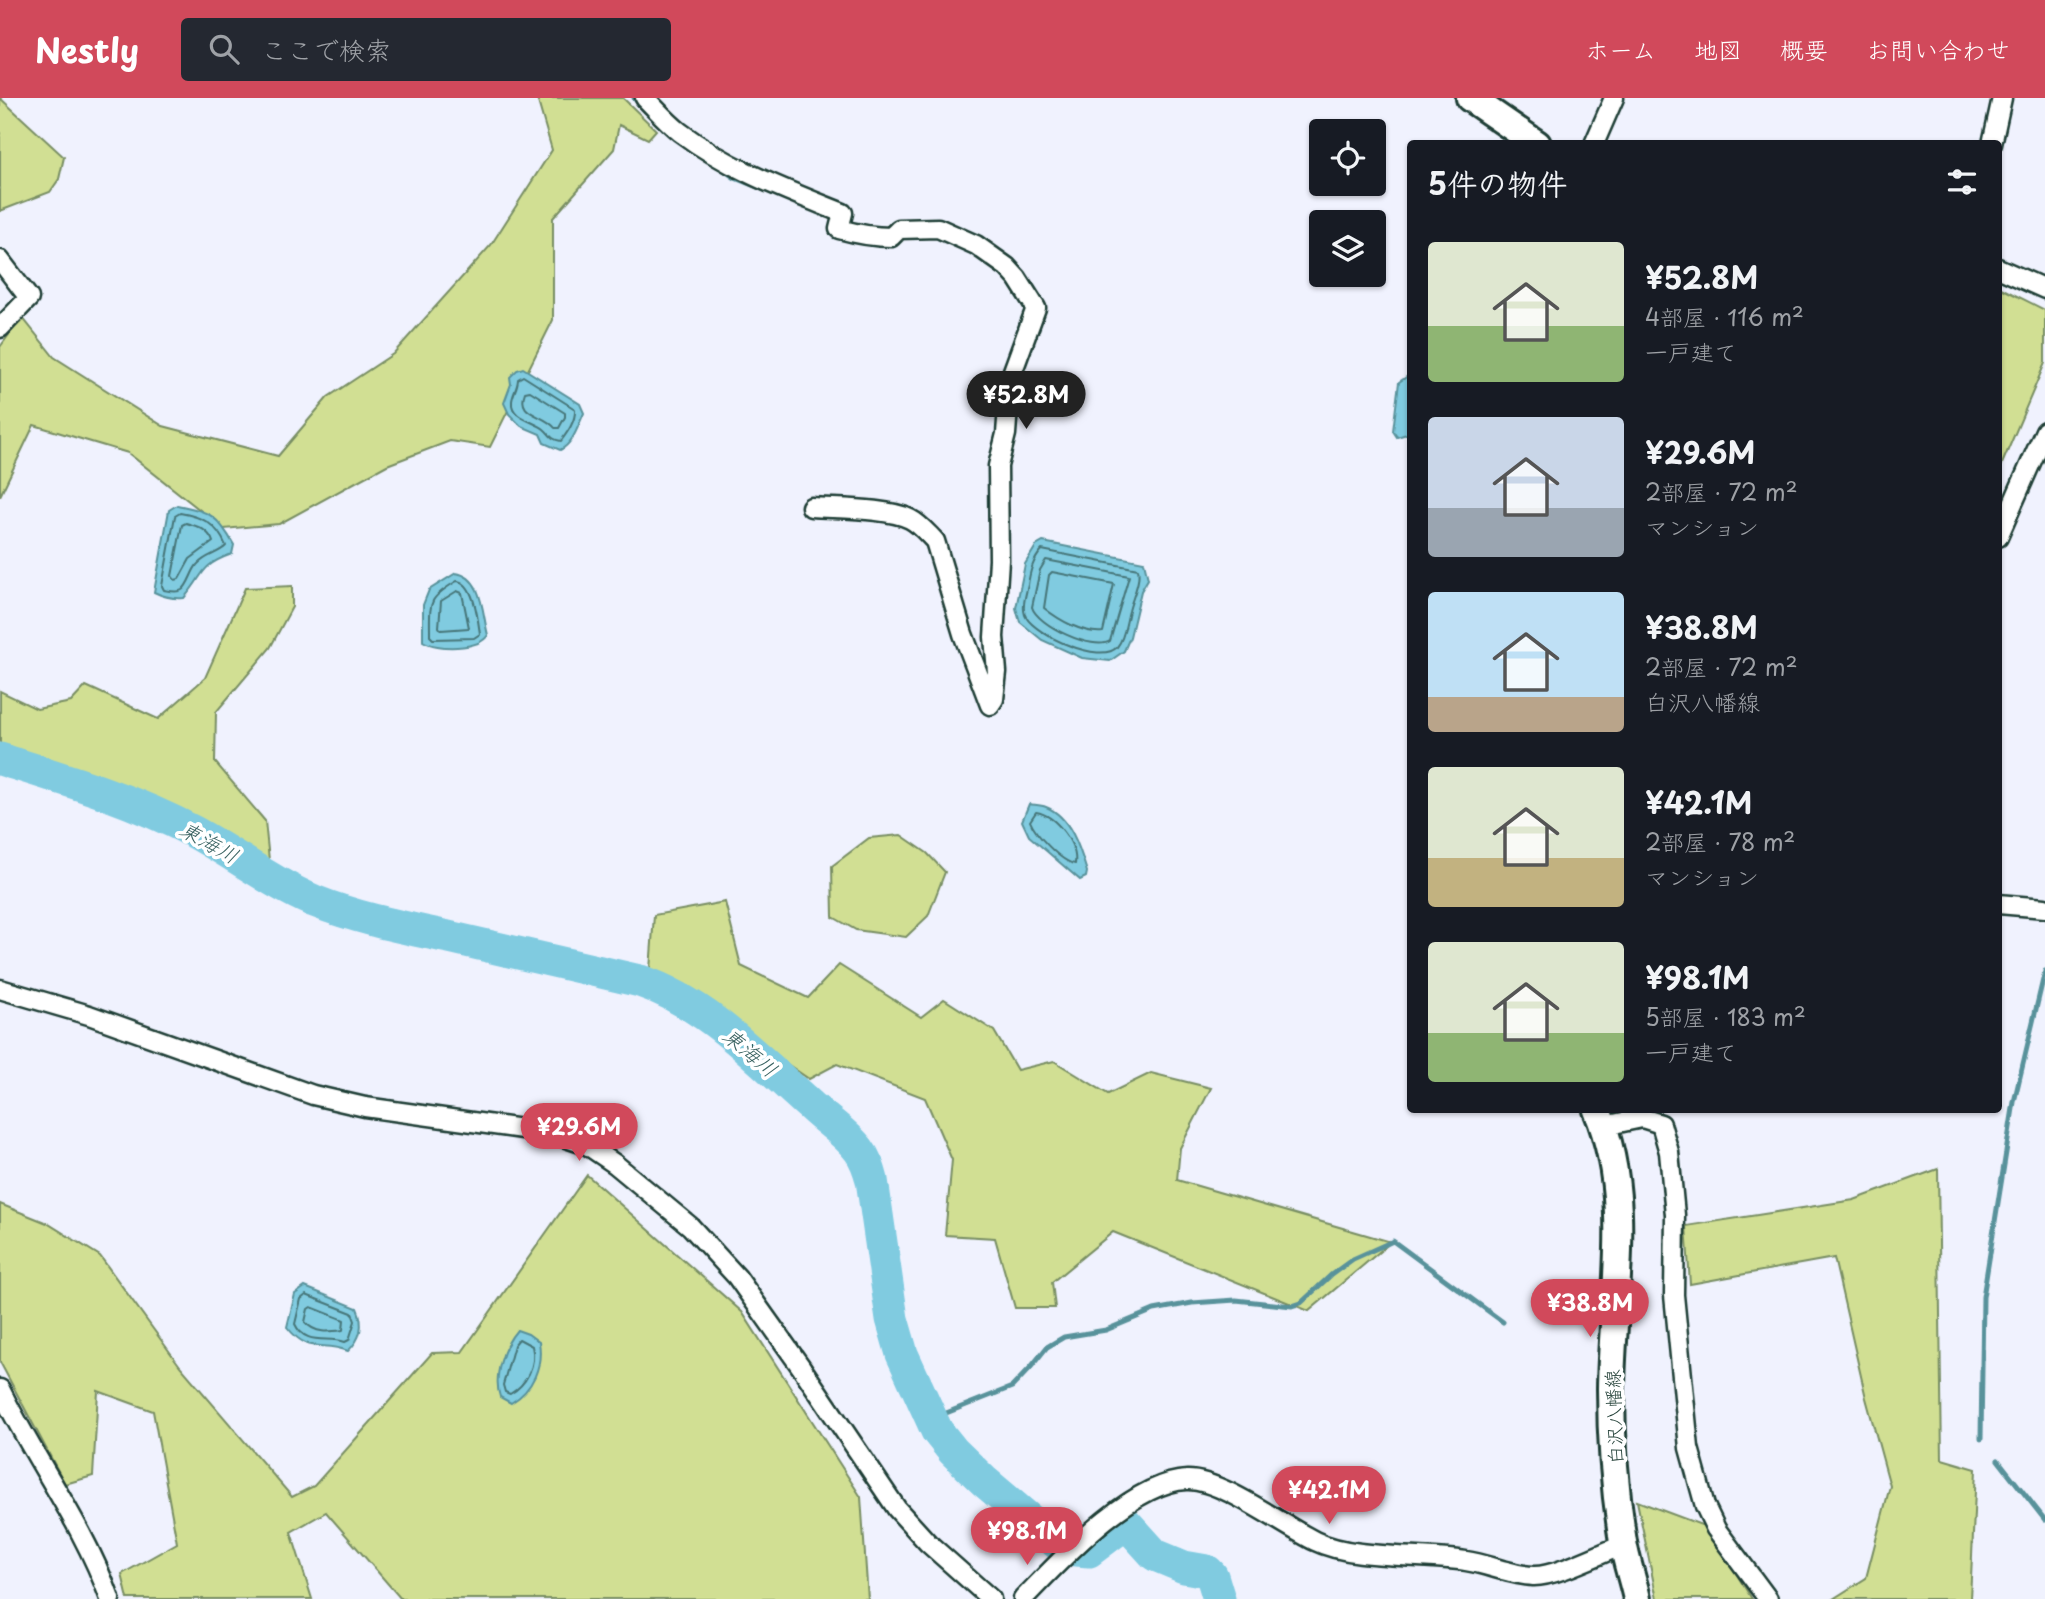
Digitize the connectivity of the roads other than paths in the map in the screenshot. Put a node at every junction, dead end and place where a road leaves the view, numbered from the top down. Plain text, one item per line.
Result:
1 (645, 98) edge
2 (1470, 98) edge
3 (1614, 98) edge
4 (2002, 98) edge
5 (1530, 140) edge
6 (1596, 140) edge
7 (1993, 140) edge
8 (0, 260) edge
9 (2002, 270) edge
10 (2045, 289) edge
11 (0, 328) edge
12 (2045, 431) edge
13 (811, 507) dead end
14 (2002, 528) edge
15 (2002, 904) edge
16 (2045, 908) edge
17 (0, 989) edge
18 (1600, 1118) edge
19 (0, 1389) edge
20 (1623, 1545) junction
21 (110, 1599) edge
22 (991, 1599) edge
23 (1023, 1599) edge
24 (1637, 1599) edge
25 (1768, 1599) edge

1 - 13 street
2 - 5 main road
3 - 6 street
4 - 7 street
8 - 11 street
9 - 10 street
12 - 14 street
15 - 16 street
17 - 22 street
18 - 20 main road, 白沢八幡線
18 - 25 street
19 - 21 street
20 - 23 street
20 - 24 main road, 白沢八幡線

